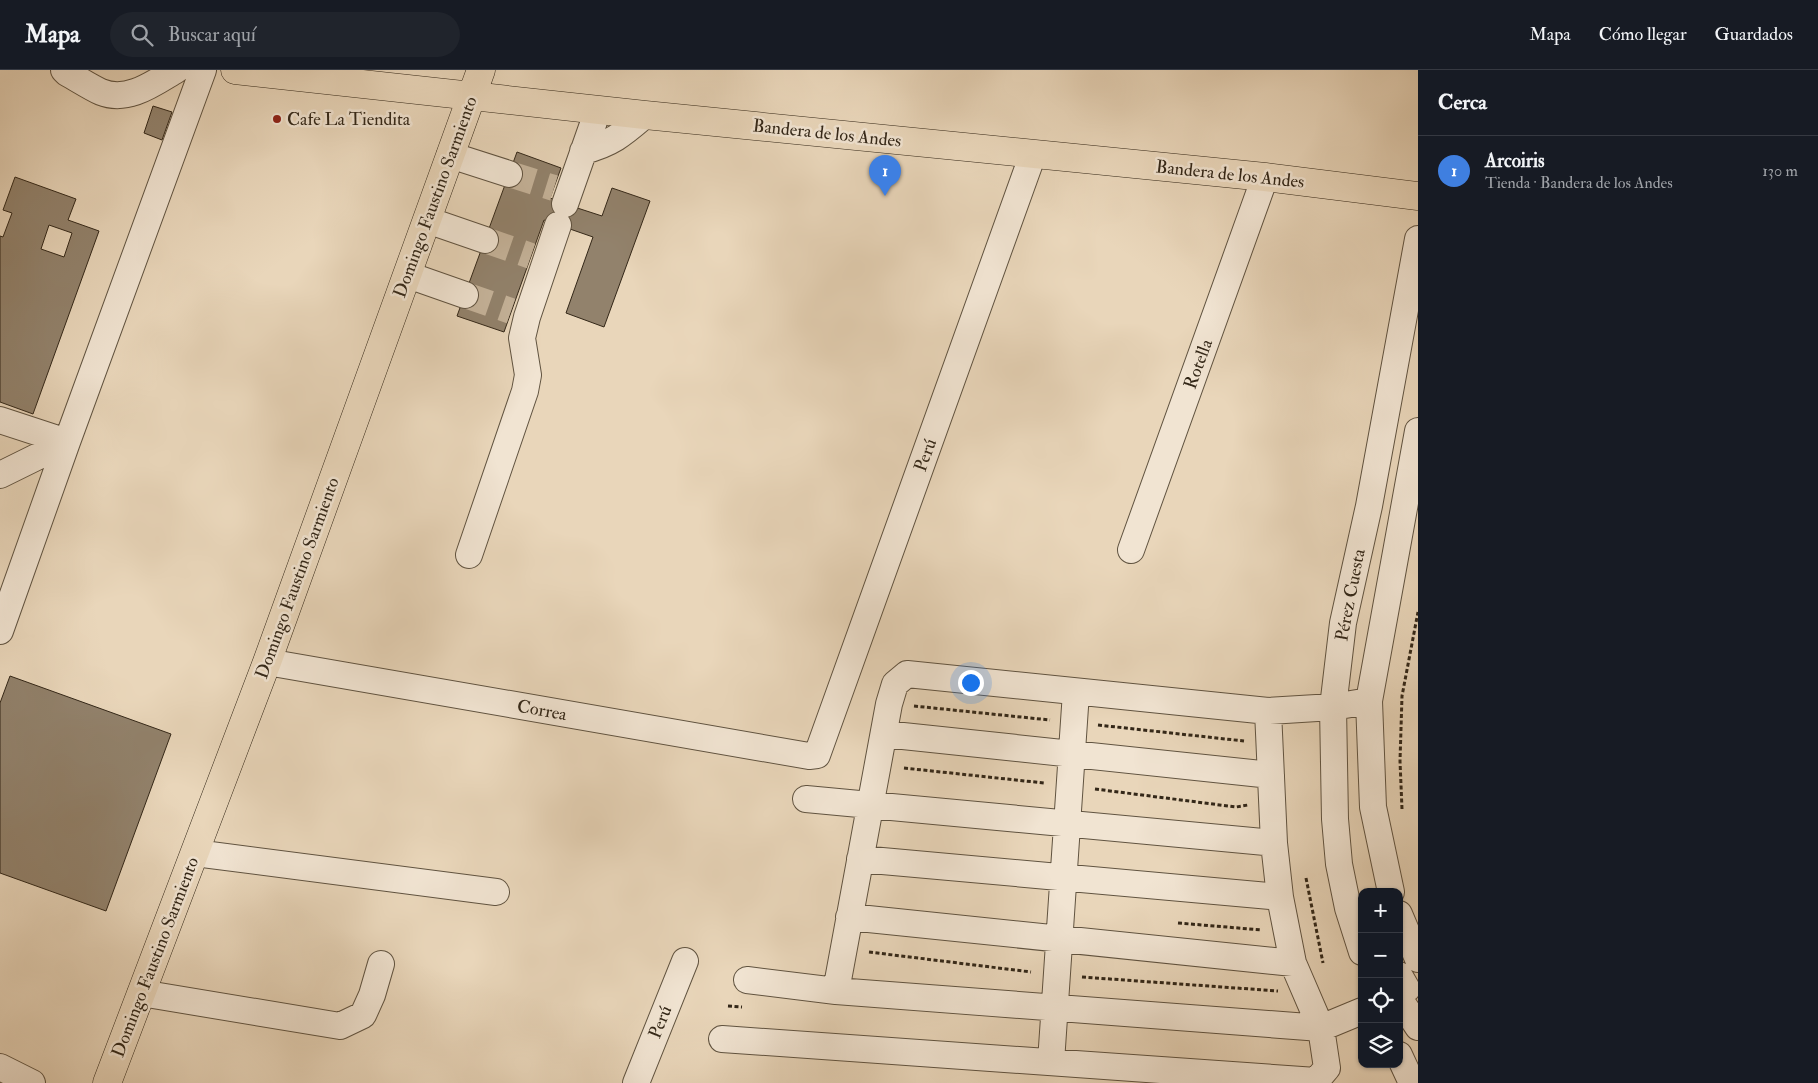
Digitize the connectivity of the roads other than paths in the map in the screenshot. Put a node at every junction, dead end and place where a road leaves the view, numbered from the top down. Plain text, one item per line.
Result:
1 (64, 70) edge
2 (176, 70) edge
3 (202, 70) edge
4 (236, 70) edge
5 (481, 70) edge
6 (471, 96) junction
7 (598, 110) junction
8 (645, 115) junction
9 (583, 151) junction
10 (1033, 154) junction
11 (450, 156) junction
12 (509, 174) tunnel mouth
13 (1265, 177) junction
14 (1418, 196) edge
15 (427, 220) junction
16 (1418, 239) edge
17 (485, 240) tunnel mouth
18 (408, 275) junction
19 (465, 295) tunnel mouth
20 (0, 420) edge
21 (1418, 431) edge
22 (67, 442) junction
23 (0, 475) edge
24 (1369, 506) junction
25 (1410, 511) edge
26 (1130, 550) dead end
27 (468, 555) dead end
28 (1351, 587) junction
29 (1388, 593) junction
30 (0, 631) edge
31 (267, 662) junction
32 (1076, 692) junction
33 (1369, 701) junction
34 (1333, 707) junction
35 (1268, 711) junction
36 (884, 734) junction
37 (1072, 754) junction
38 (816, 755) joint
39 (1270, 775) junction
40 (806, 798) dead end
41 (871, 806) junction
42 (1067, 824) junction
43 (1274, 842) junction
44 (194, 853) junction
45 (860, 859) junction
46 (1064, 877) junction
47 (1391, 888) edge
48 (496, 892) dead end
49 (1280, 897) junction
50 (1355, 915) edge
51 (849, 917) junction
52 (1403, 923) edge
53 (1358, 933) edge
54 (1059, 939) junction
55 (1418, 958) edge
56 (685, 961) dead end
57 (1293, 963) junction
58 (381, 964) dead end
59 (747, 980) dead end
60 (1405, 988) edge
61 (836, 991) junction
62 (141, 994) junction
63 (1054, 1007) junction
64 (1358, 1013) edge
65 (1418, 1027) edge
66 (1322, 1028) junction
67 (722, 1038) dead end
68 (1050, 1062) junction
69 (1403, 1064) edge
70 (0, 1067) edge
71 (32, 1083) edge
72 (107, 1083) edge
73 (636, 1083) edge
74 (1412, 1083) edge

1 - 2 street
3 - 22 street
4 - 6 main road, Bandera de los Andes
5 - 6 main road, Domingo Faustino Sarmiento
6 - 7 main road, Bandera de los Andes
6 - 11 main road, Domingo Faustino Sarmiento
7 - 8 main road, Bandera de los Andes
7 - 9 street
8 - 9 street
8 - 10 main road, Bandera de los Andes
9 - 27 street
10 - 13 main road, Bandera de los Andes
10 - 38 street, Perú
11 - 12 street
11 - 15 main road, Domingo Faustino Sarmiento
13 - 14 main road, Bandera de los Andes
13 - 26 street, Rotella
15 - 17 street
15 - 18 main road, Domingo Faustino Sarmiento
16 - 24 street, Pérez Cuesta
18 - 19 street
18 - 31 main road, Domingo Faustino Sarmiento
20 - 22 street
21 - 25 street, Pérez Cuesta
22 - 23 street
22 - 30 street
24 - 25 street
24 - 28 street, Pérez Cuesta
25 - 29 street, Pérez Cuesta
28 - 29 street
28 - 34 street, Pérez Cuesta
29 - 33 street, Pérez Cuesta
31 - 38 street, Correa
31 - 44 main road, Domingo Faustino Sarmiento
32 - 35 street
32 - 36 street
32 - 37 street
33 - 34 street
33 - 47 street, Pérez Cuesta
34 - 35 street
34 - 50 street, Pérez Cuesta
35 - 39 street
36 - 37 street
36 - 41 street
37 - 39 street
37 - 42 street
39 - 43 street
40 - 41 street
41 - 42 street
41 - 45 street
42 - 43 street
42 - 46 street
43 - 49 street
44 - 48 street
44 - 62 main road, Domingo Faustino Sarmiento
45 - 46 street
45 - 51 street
46 - 49 street
46 - 54 street
49 - 57 street
50 - 53 street, Pérez Cuesta
51 - 54 street
51 - 61 street
52 - 55 street
54 - 57 street
54 - 63 street
56 - 73 street, Perú
57 - 66 street
58 - 62 street
59 - 61 street
60 - 65 street
61 - 63 street
62 - 72 main road, Domingo Faustino Sarmiento
63 - 66 street
63 - 68 street
64 - 66 street
66 - 68 street
67 - 68 street
69 - 74 street
70 - 71 street

